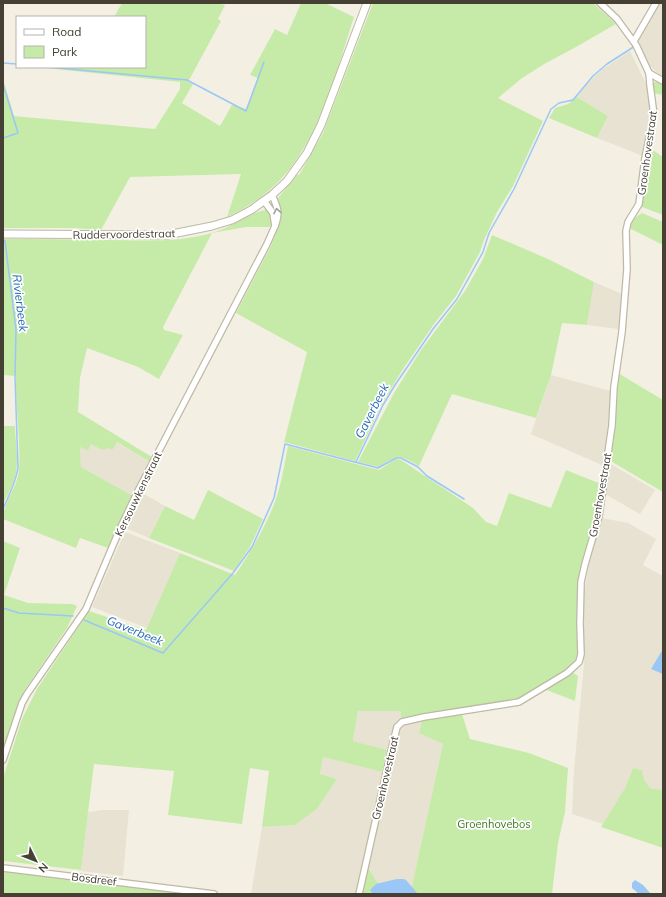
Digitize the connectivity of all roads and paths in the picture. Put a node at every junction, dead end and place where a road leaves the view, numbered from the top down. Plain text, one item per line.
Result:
1 (366, 3) edge
2 (600, 3) edge
3 (656, 3) edge
4 (634, 41) junction
5 (649, 73) junction
6 (663, 81) edge
7 (272, 195) junction
8 (264, 201) junction
9 (274, 226) junction
10 (3, 234) edge
11 (3, 760) edge
12 (3, 868) edge
13 (211, 894) edge
14 (359, 894) edge

1 - 7 street, Ruddervoordestraat
2 - 4 street, Groenhovestraat
3 - 4 street
4 - 5 street, Groenhovestraat
5 - 6 street
5 - 14 street, Groenhovestraat
7 - 8 street, Ruddervoordestraat
9 -> 7 street, Kersouwkenstraat
8 - 9 street
8 - 10 street, Ruddervoordestraat
9 - 11 street, Kersouwkenstraat
12 - 13 street, Bosdreef

